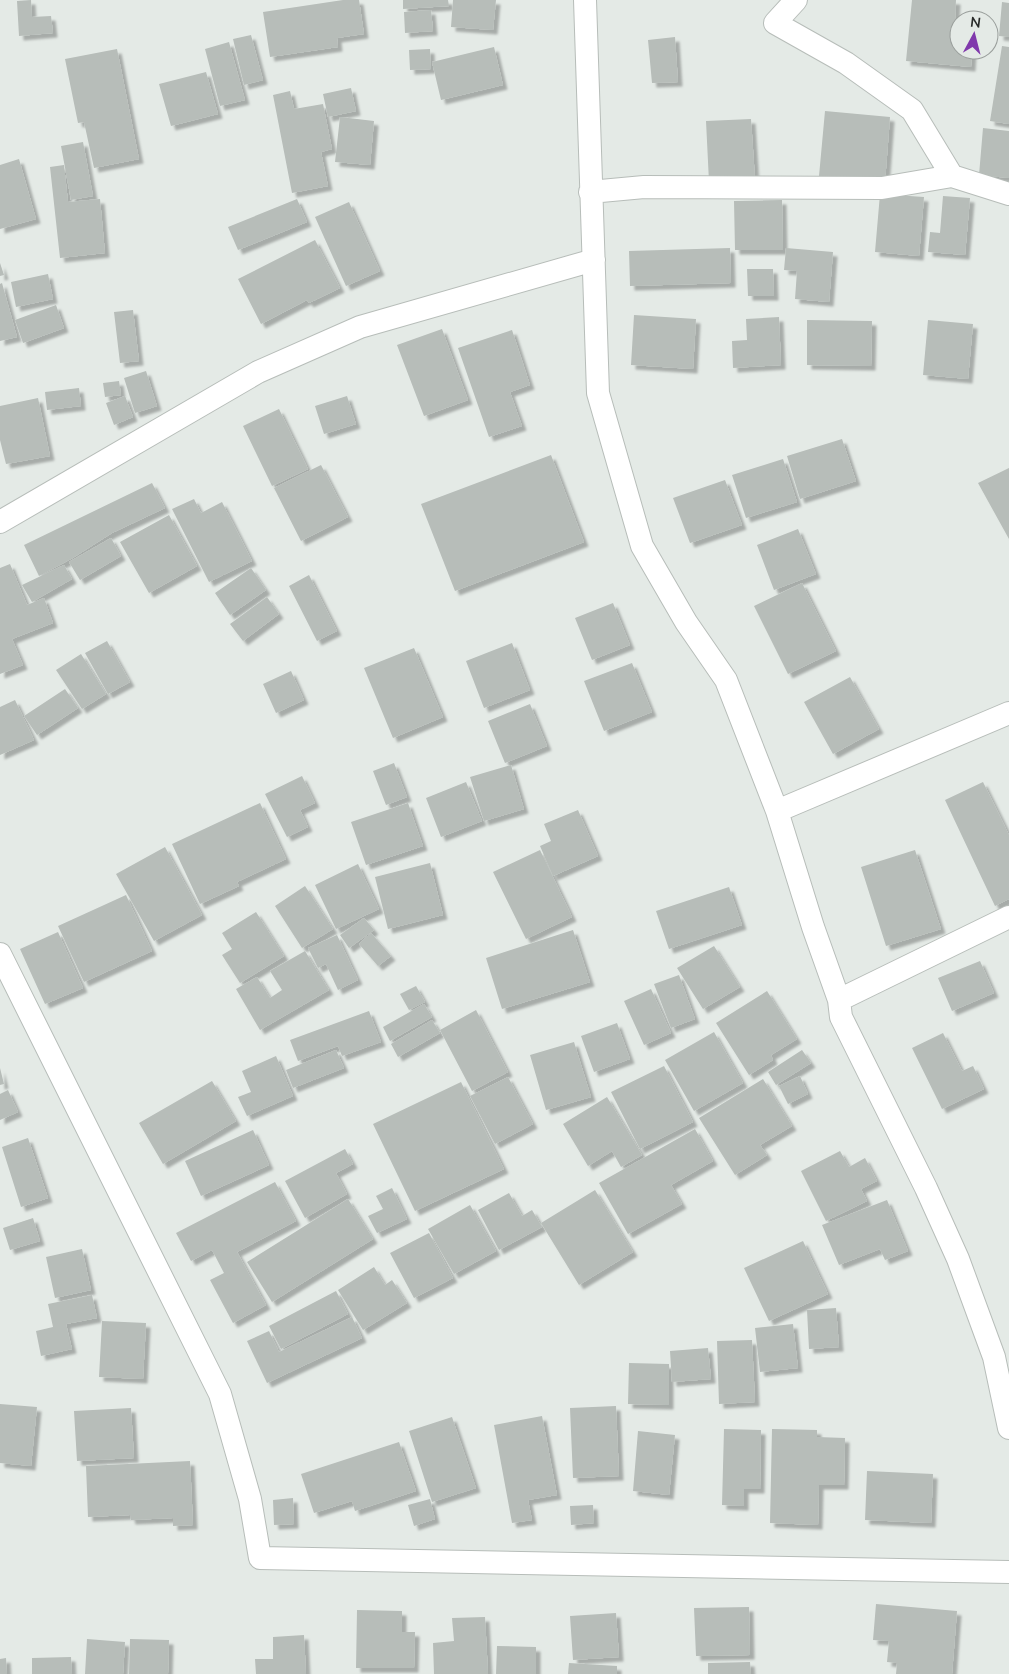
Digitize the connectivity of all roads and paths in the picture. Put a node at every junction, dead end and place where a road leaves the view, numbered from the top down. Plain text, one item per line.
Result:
1 (585, 0) edge
2 (796, 0) edge
3 (952, 176) junction
4 (590, 192) junction
5 (1009, 194) edge
6 (594, 260) junction
7 (0, 522) edge
8 (1009, 713) edge
9 (778, 811) junction
10 (1009, 917) edge
11 (0, 954) edge
12 (839, 1000) junction
13 (1009, 1428) edge
14 (1009, 1572) edge

1 - 4 street
2 - 3 street
3 - 4 street
3 - 5 street
4 - 6 street
6 - 7 street
6 - 9 street
8 - 9 street
9 - 12 street
10 - 12 street
11 - 14 street
12 - 13 street

